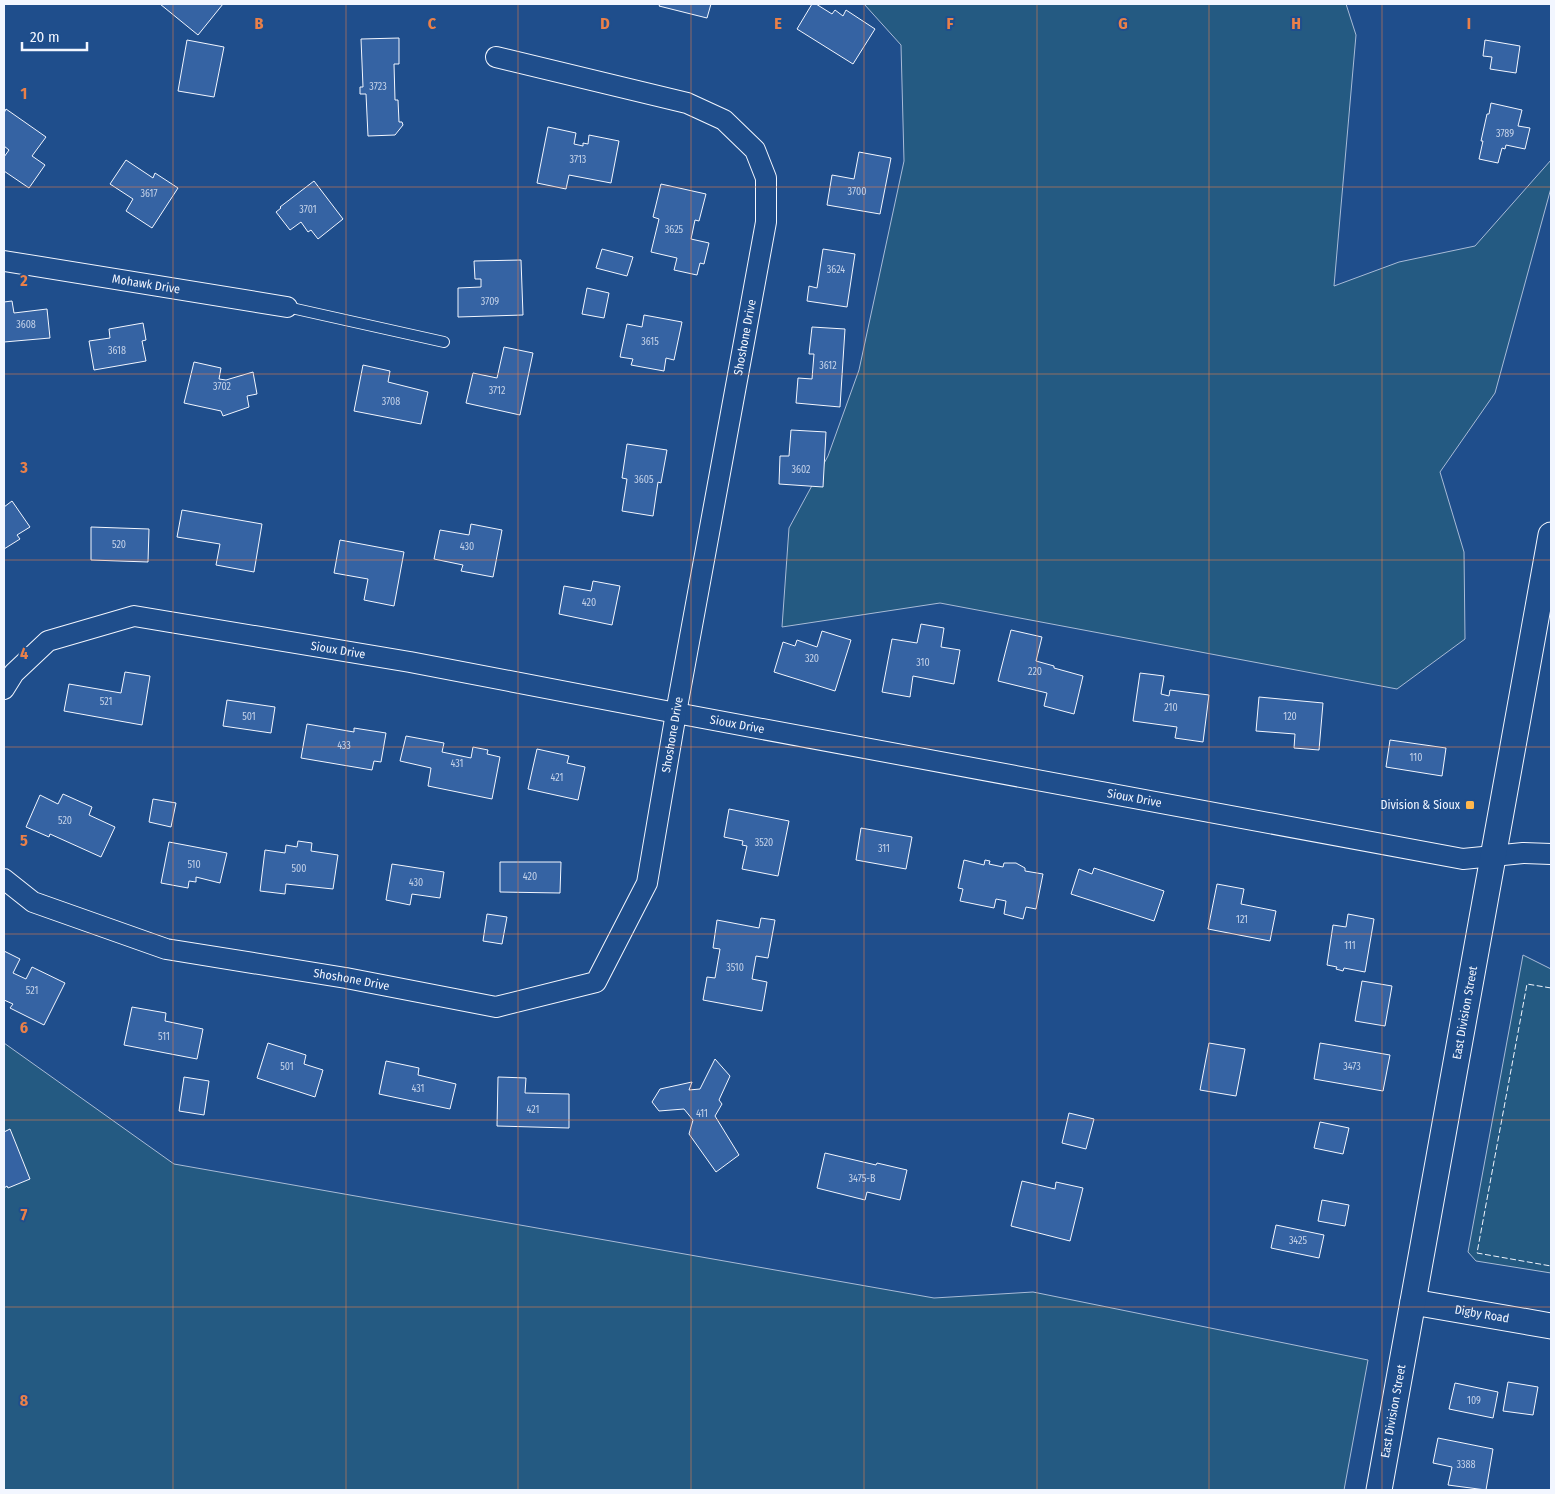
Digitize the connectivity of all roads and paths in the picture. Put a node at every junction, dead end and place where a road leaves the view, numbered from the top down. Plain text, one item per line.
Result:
1 (496, 57) dead end
2 (4, 261) edge
3 (287, 307) joint
4 (444, 342) dead end
5 (1551, 535) edge
6 (4, 689) edge
7 (676, 713) junction
8 (1551, 854) edge
9 (1493, 856) junction
10 (4, 879) edge
11 (1413, 1302) junction
12 (1551, 1326) edge
13 (1380, 1490) edge

1 - 7 street, Shoshone Drive
2 - 3 street, Mohawk Drive
3 - 4 lane
5 - 9 street, East Division Street
6 - 7 street, Sioux Drive
7 - 9 street, Sioux Drive
7 - 10 street, Shoshone Drive
8 - 9 street, Sioux Drive
9 - 11 street, East Division Street
11 - 12 street, Digby Road
11 - 13 street, East Division Street

